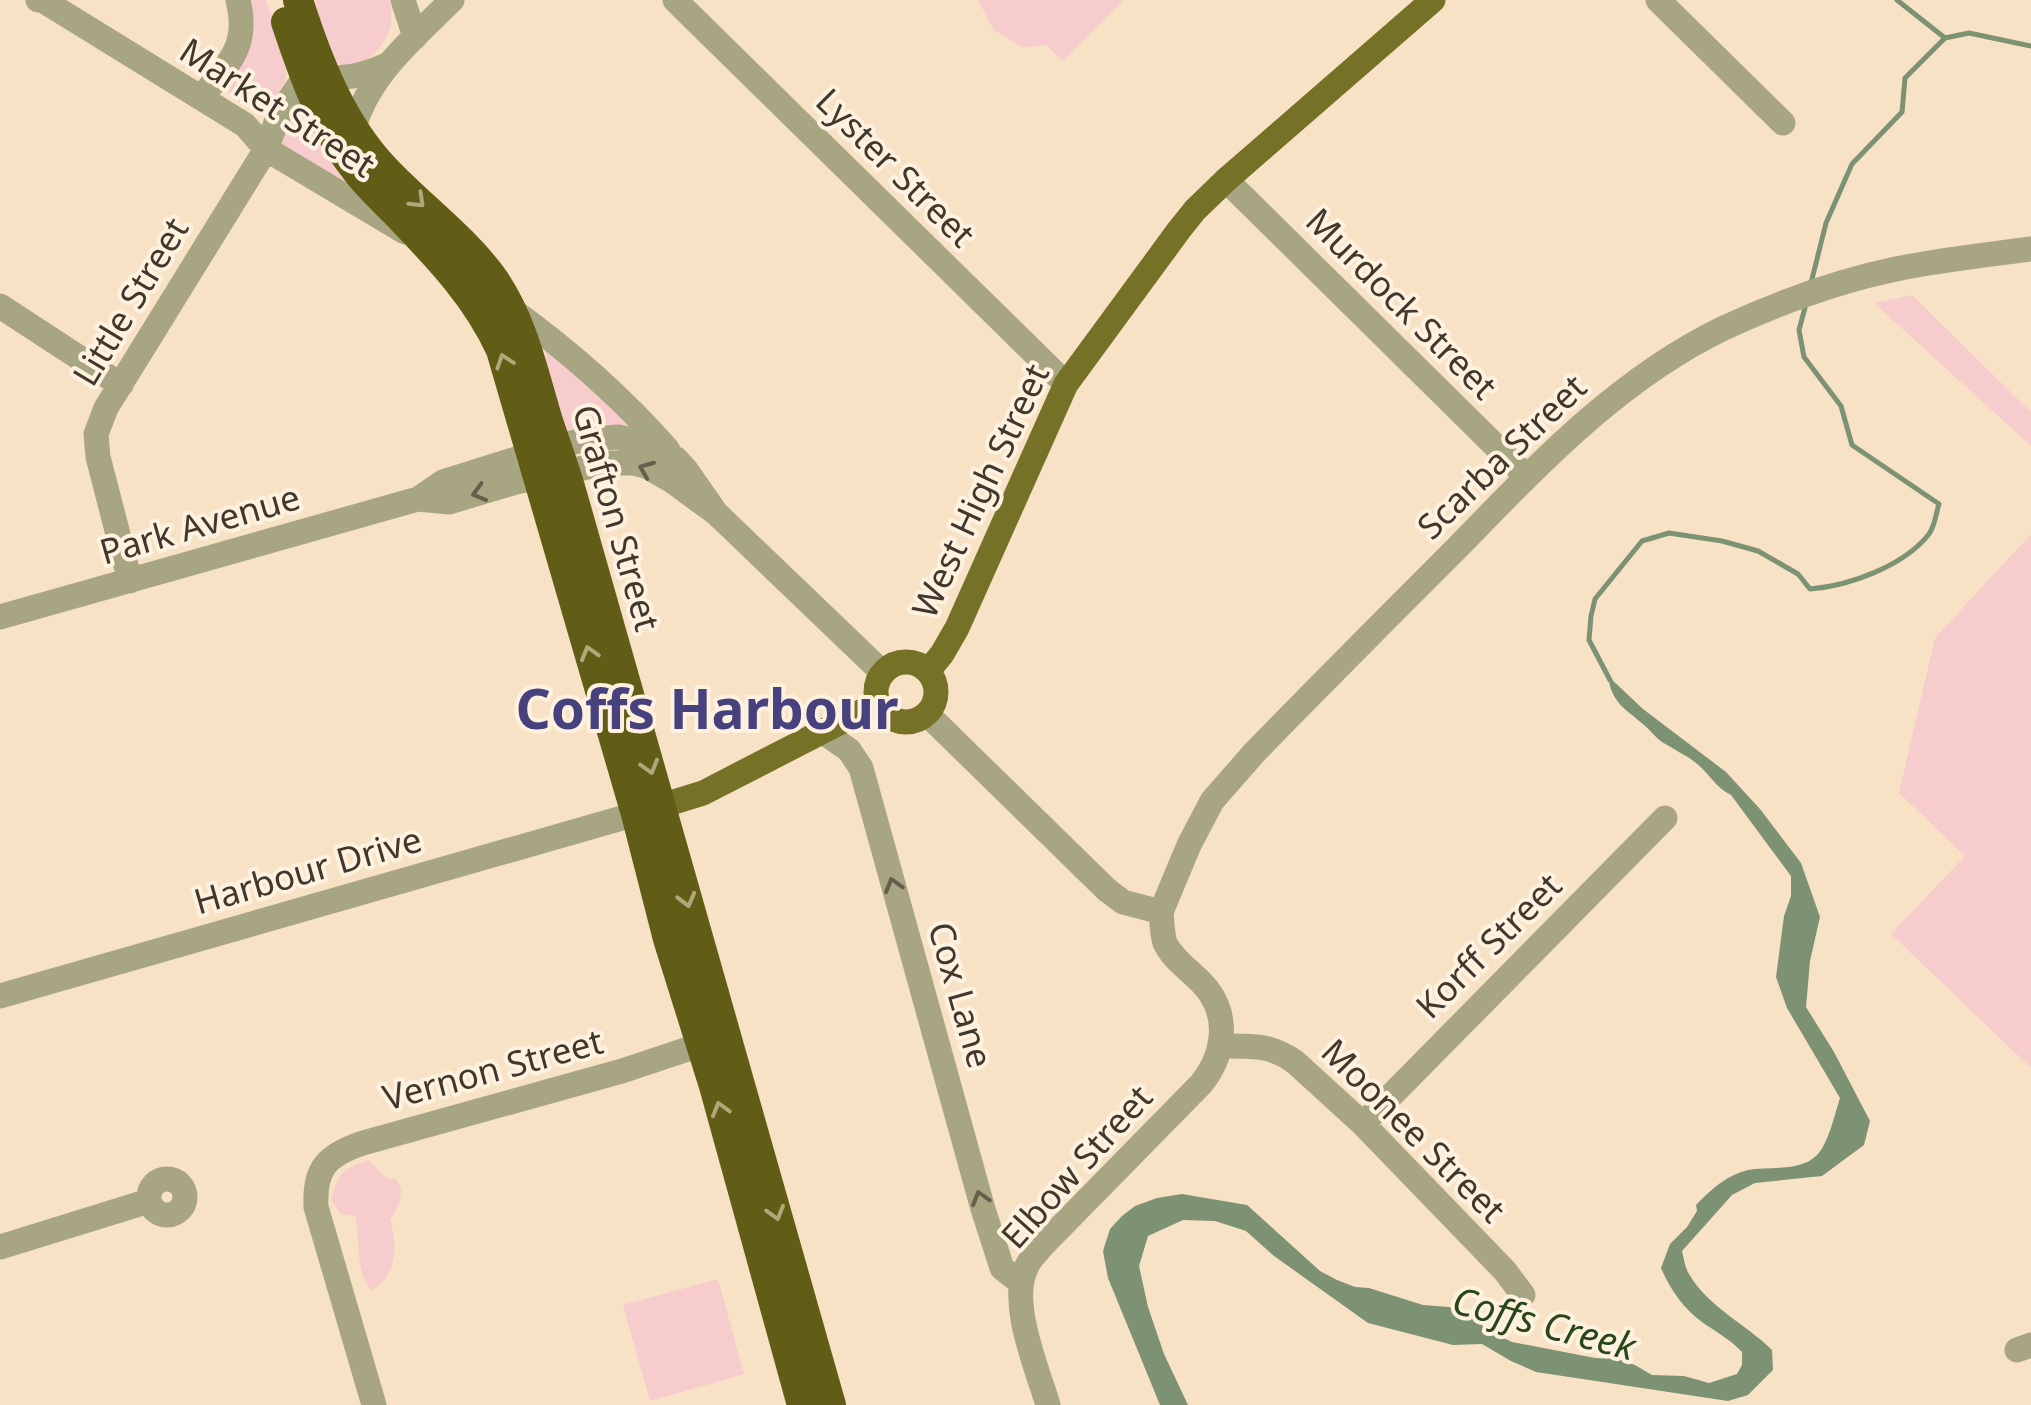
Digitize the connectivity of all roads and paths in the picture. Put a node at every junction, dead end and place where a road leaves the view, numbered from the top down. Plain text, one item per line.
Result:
1 (38, 0) edge
2 (238, 0) edge
3 (279, 0) edge
4 (298, 0) edge
5 (403, 0) edge
6 (452, 0) edge
7 (675, 0) edge
8 (1434, 0) edge
9 (1658, 0) edge
10 (415, 37) junction
11 (387, 65) junction
12 (316, 78) junction
13 (201, 98) junction
14 (1782, 123) dead end
15 (353, 130) junction
16 (266, 149) junction
17 (1226, 180) junction
18 (426, 245) junction
19 (2031, 249) edge
20 (0, 306) edge
21 (512, 310) junction
22 (1066, 384) junction
23 (121, 385) junction
24 (676, 460) junction
25 (548, 462) junction
26 (1527, 477) junction
27 (716, 513) junction
28 (130, 581) junction
29 (0, 617) edge
30 (928, 671) junction
31 (883, 673) junction
32 (878, 703) junction
33 (927, 714) junction
34 (822, 732) junction
35 (649, 810) junction
36 (1665, 818) dead end
37 (1161, 912) junction
38 (0, 996) edge
39 (700, 1045) junction
40 (1222, 1046) junction
41 (1363, 1124) junction
42 (150, 1201) dead end
43 (0, 1247) edge
44 (1021, 1283) junction
45 (1523, 1296) dead end
46 (374, 1405) edge
47 (802, 1405) edge
48 (831, 1405) edge
49 (1048, 1405) edge

1 - 13 street, Market Street
2 - 13 street
3 - 12 highway, Grafton Street
4 - 12 highway, Grafton Street
5 - 10 street
6 - 10 street
7 - 22 street, Lyster Street
8 - 17 main road, West High Street
9 - 14 street
10 - 11 street
11 - 12 street
11 - 15 street
12 - 15 highway, Grafton Street
12 - 16 street, Little Street
12 - 18 highway, Grafton Street
13 - 16 street, Market Street
15 -> 21 highway, Grafton Street
16 - 18 street, Market Street
16 - 23 street, Little Street
17 - 22 main road, West High Street
17 - 26 street, Murdock Street
25 -> 18 highway, Grafton Street
19 - 26 street, Scarba Street
20 - 23 street
21 - 24 street
21 - 25 highway, Grafton Street
22 - 30 main road, West High Street
23 - 28 street, Little Street
24 - 25 street, Park Avenue
24 - 27 street, Park Avenue
27 -> 25 street, Park Avenue
25 - 28 street, Park Avenue
25 - 35 highway, Grafton Street
26 - 37 street, Scarba Street
27 - 31 street
28 - 29 street, Park Avenue
30 - 31 main road
30 - 33 main road
31 - 32 main road
32 - 33 main road
32 - 34 main road
33 - 37 street
34 - 35 main road
44 -> 34 street, Cox Lane
35 - 38 street, Harbour Drive
35 - 39 highway, Grafton Street
35 -> 48 highway, Grafton Street
36 - 41 street, Korff Street
37 - 40 street
39 - 46 street, Vernon Street
47 -> 39 highway, Grafton Street
40 - 41 street, Moonee Street
40 - 44 street, Elbow Street
41 - 45 street, Moonee Street
42 - 43 street
44 - 49 street, Elbow Street

